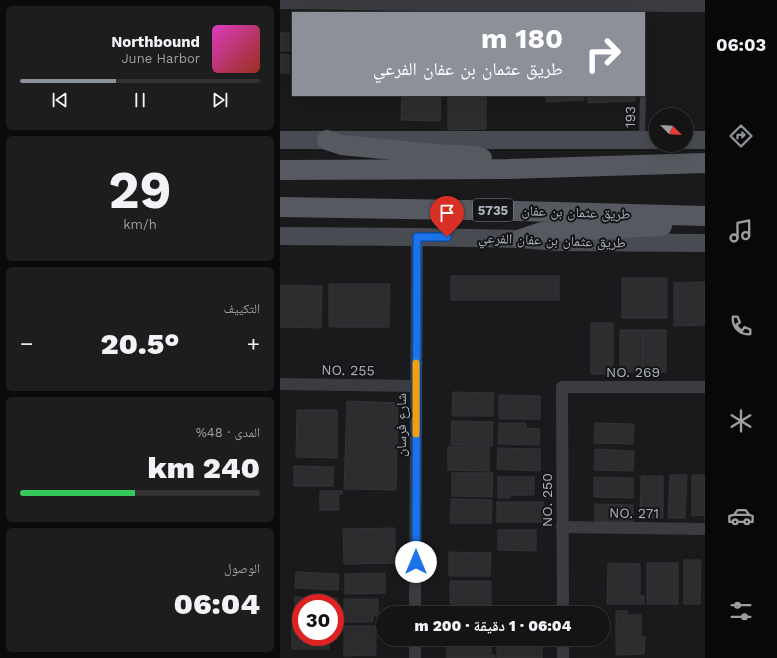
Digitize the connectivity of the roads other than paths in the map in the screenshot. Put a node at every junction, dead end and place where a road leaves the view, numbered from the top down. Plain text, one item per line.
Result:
1 (280, 3) edge
2 (606, 3) edge
3 (705, 6) edge
4 (644, 9) edge
5 (643, 96) edge
6 (280, 140) edge
7 (327, 140) junction
8 (649, 140) edge
9 (693, 140) edge
10 (705, 140) edge
11 (705, 164) edge
12 (508, 168) junction
13 (280, 170) edge
14 (280, 206) edge
15 (683, 216) junction
16 (705, 216) edge
17 (280, 236) edge
18 (417, 237) junction
19 (522, 239) junction
20 (705, 243) edge
21 (280, 384) edge
22 (416, 386) junction
23 (705, 386) edge
24 (562, 387) joint
25 (562, 527) junction
26 (705, 529) edge
27 (415, 606) edge
28 (563, 606) edge
29 (415, 646) edge
30 (563, 646) edge
31 (415, 658) edge
32 (563, 658) edge

1 - 2 street
2 - 4 street
3 - 4 street
5 - 8 lane, 193
6 - 7 main road
7 - 8 main road
7 - 12 main road
9 - 10 main road
11 - 12 main road
12 - 13 main road
14 - 15 main road, طريق عثمان بن عفان / 5735
15 - 16 main road, طريق عثمان بن عفان / 5735
15 - 19 main road
17 - 18 main road, طريق عثمان بن عفان الفرعي
18 - 19 main road, طريق عثمان بن عفان الفرعي
18 - 22 street, شارع فرسان
19 - 20 main road, طريق عثمان بن عفان الفرعي
21 - 22 street, NO. 255
22 - 27 street, شارع فرسان
23 - 24 street, NO. 269
24 - 25 street, NO. 250
25 - 26 street, NO. 271
25 - 28 street, NO. 250
29 - 31 street
30 - 32 street

